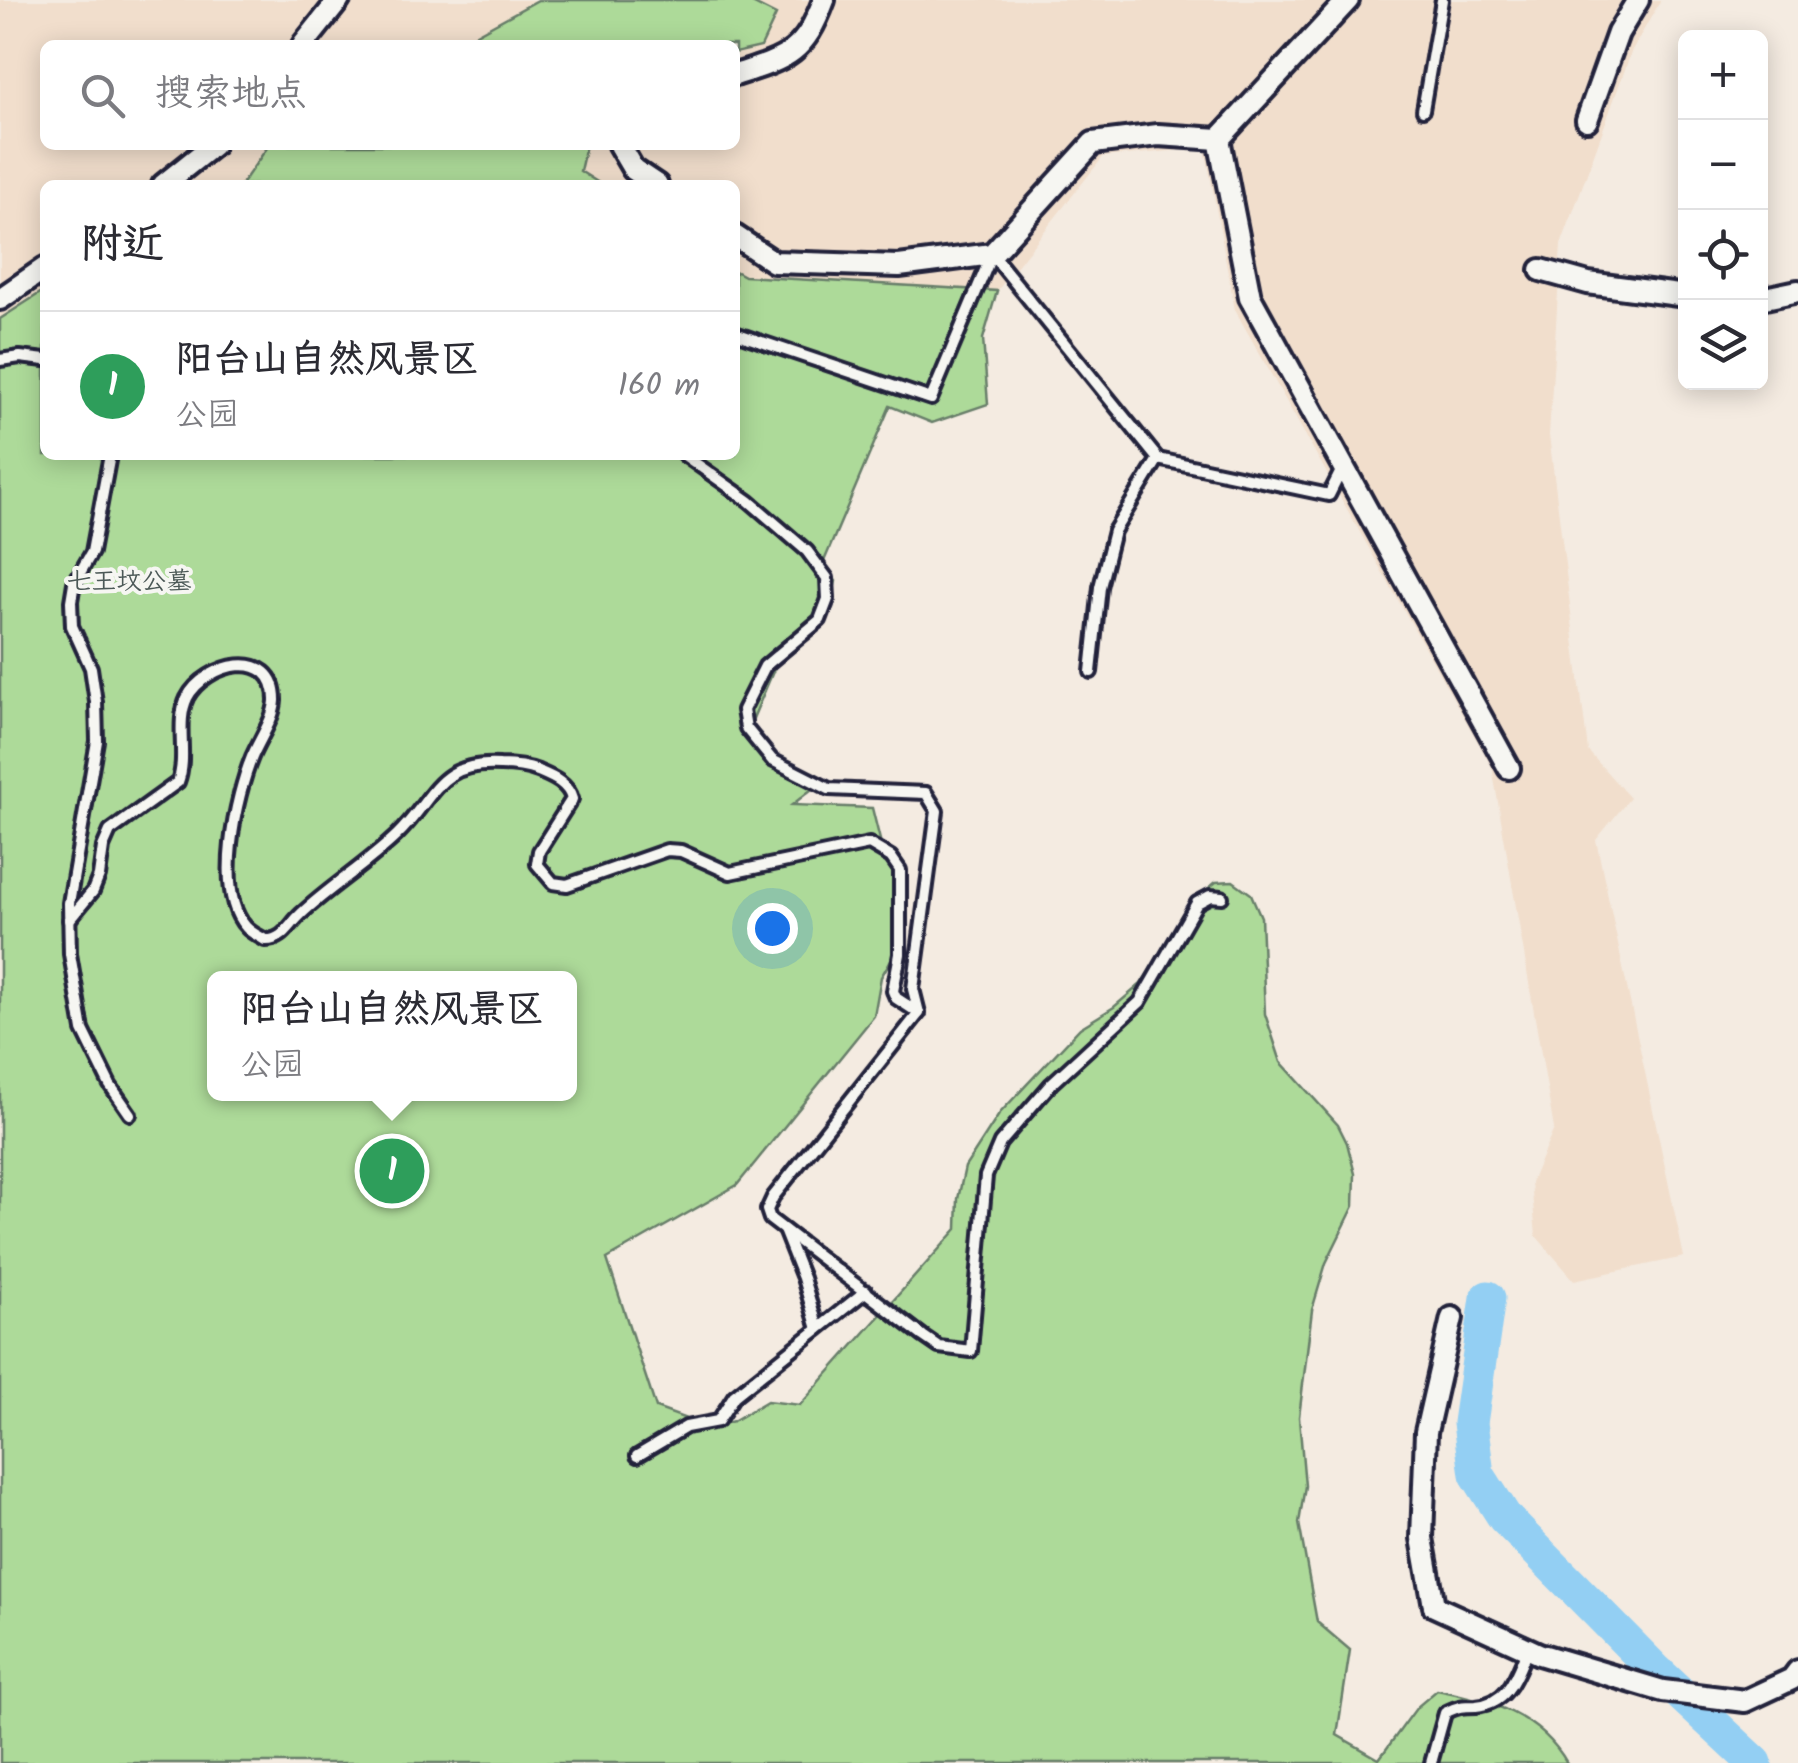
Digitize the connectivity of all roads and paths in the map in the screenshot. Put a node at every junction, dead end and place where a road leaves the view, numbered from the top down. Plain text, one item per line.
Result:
1 (339, 0) edge
2 (824, 0) edge
3 (1348, 0) edge
4 (1442, 0) edge
5 (1638, 0) edge
6 (307, 40) edge
7 (740, 73) edge
8 (1423, 110) dead end
9 (1586, 120) dead end
10 (1219, 139) junction
11 (207, 150) edge
12 (622, 150) edge
13 (169, 180) edge
14 (650, 180) edge
15 (740, 239) edge
16 (992, 254) junction
17 (1541, 270) dead end
18 (40, 271) edge
19 (1798, 291) edge
20 (1678, 295) edge
21 (1768, 297) edge
22 (0, 299) edge
23 (740, 334) edge
24 (40, 359) edge
25 (0, 360) edge
26 (1158, 459) junction
27 (109, 460) edge
28 (691, 460) edge
29 (1344, 466) junction
30 (1091, 672) dead end
31 (1510, 768) dead end
32 (1222, 897) dead end
33 (69, 920) junction
34 (919, 1013) junction
35 (130, 1114) dead end
36 (784, 1229) junction
37 (866, 1291) junction
38 (1452, 1318) dead end
39 (818, 1330) junction
40 (638, 1456) dead end
41 (1528, 1649) junction
42 (1798, 1670) edge
43 (1431, 1763) edge

1 - 6 street
2 - 7 street
3 - 10 street
4 - 8 lane
5 - 9 street
10 - 16 street
10 - 29 street
11 - 13 street
12 - 14 street
15 - 16 street
16 - 23 lane
16 - 26 lane
17 - 20 street
18 - 22 street
19 - 21 street
24 - 25 lane
26 - 29 lane
26 - 30 lane
27 - 33 lane
28 - 34 lane
29 - 31 street
32 - 37 lane
33 - 34 lane
33 - 35 lane
34 - 36 lane
36 - 37 lane
36 - 39 lane
37 - 39 lane
38 - 41 street
39 - 40 lane
41 - 42 street
41 - 43 lane

